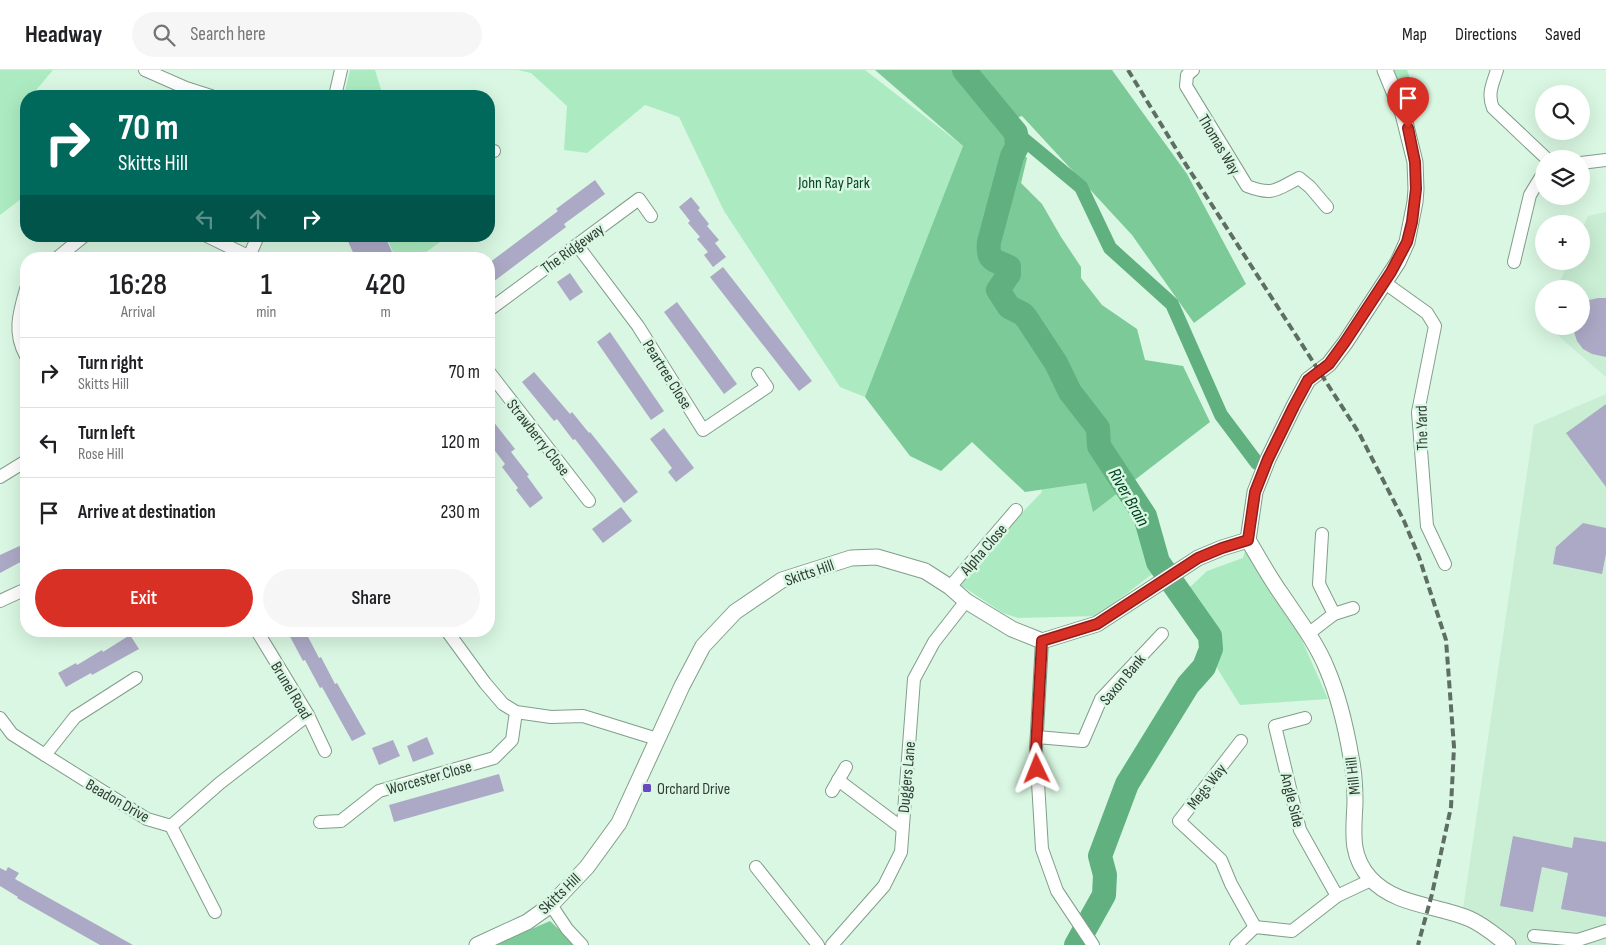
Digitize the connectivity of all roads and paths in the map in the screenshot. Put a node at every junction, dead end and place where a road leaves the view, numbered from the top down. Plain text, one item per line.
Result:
1 (145, 70) edge
2 (341, 70) edge
3 (1193, 70) edge
4 (1385, 70) edge
5 (1497, 70) edge
6 (192, 90) edge
7 (336, 90) edge
8 (1538, 150) edge
9 (1606, 160) edge
10 (1590, 162) edge
11 (1535, 187) edge
12 (1327, 207) dead end
13 (651, 216) dead end
14 (77, 242) edge
15 (218, 242) edge
16 (577, 245) junction
17 (65, 252) edge
18 (238, 252) edge
19 (1514, 262) dead end
20 (1385, 283) junction
21 (495, 306) edge
22 (20, 310) edge
23 (20, 345) edge
24 (758, 374) dead end
25 (495, 380) edge
26 (20, 465) edge
27 (0, 477) edge
28 (589, 501) dead end
29 (1016, 510) dead end
30 (1322, 534) dead end
31 (1248, 540) junction
32 (1445, 564) dead end
33 (950, 587) junction
34 (20, 592) edge
35 (0, 601) edge
36 (966, 601) junction
37 (1354, 608) dead end
38 (1334, 614) junction
39 (1162, 634) dead end
40 (1308, 634) junction
41 (260, 637) edge
42 (451, 637) edge
43 (1042, 641) junction
44 (136, 678) dead end
45 (516, 712) junction
46 (308, 715) junction
47 (0, 718) edge
48 (1305, 718) dead end
49 (1036, 737) junction
50 (657, 740) junction
51 (1241, 741) dead end
52 (325, 751) dead end
53 (45, 755) junction
54 (846, 767) dead end
55 (320, 822) dead end
56 (171, 826) junction
57 (902, 828) junction
58 (756, 867) dead end
59 (1371, 880) junction
60 (1337, 896) junction
61 (550, 905) junction
62 (215, 912) dead end
63 (1255, 927) junction
64 (1606, 931) edge
65 (1534, 936) dead end
66 (1092, 942) edge
67 (1577, 943) edge
68 (477, 945) edge
69 (582, 945) edge
70 (818, 945) edge
71 (832, 945) edge
72 (1236, 945) edge
73 (1508, 945) edge

1 - 6 street
2 - 7 street
3 - 12 street, Thomas Way
4 - 20 street
5 - 8 street
9 - 10 street
11 - 19 street
13 - 16 street, The Ridgeway
14 - 17 street
15 - 18 street
16 - 21 street, The Ridgeway
16 - 24 street, Peartree Close
20 - 31 street
20 - 32 street, The Yard
22 - 23 street
25 - 28 street, Strawberry Close
26 - 27 street
29 - 33 street, Alpha Close
30 - 38 street
31 - 40 street, Mill Hill
31 - 43 street
33 - 36 street, Skitts Hill
33 - 50 street, Skitts Hill
34 - 35 street
36 - 43 street, Skitts Hill
36 - 57 street, Duggers Lane
37 - 38 street
38 - 40 street
39 - 49 street, Saxon Bank
40 - 59 street, Mill Hill
41 - 46 street, Brunel Road
42 - 45 street
43 - 49 street
44 - 53 street
45 - 50 street
45 - 55 street, Worcester Close
46 - 52 street, Brunel Road
46 - 56 street, Beadon Drive
47 - 53 street, Beadon Drive
48 - 60 street, Angle Side
49 - 66 street
50 - 61 street, Skitts Hill
51 - 63 street, Megs Way
53 - 56 street, Beadon Drive
54 - 57 street
56 - 62 street
57 - 71 street, Duggers Lane
58 - 70 street
59 - 60 street
59 - 73 street, Mill Hill
60 - 63 street
61 - 68 street, Skitts Hill
61 - 69 street
63 - 72 street
64 - 67 street
65 - 67 street

